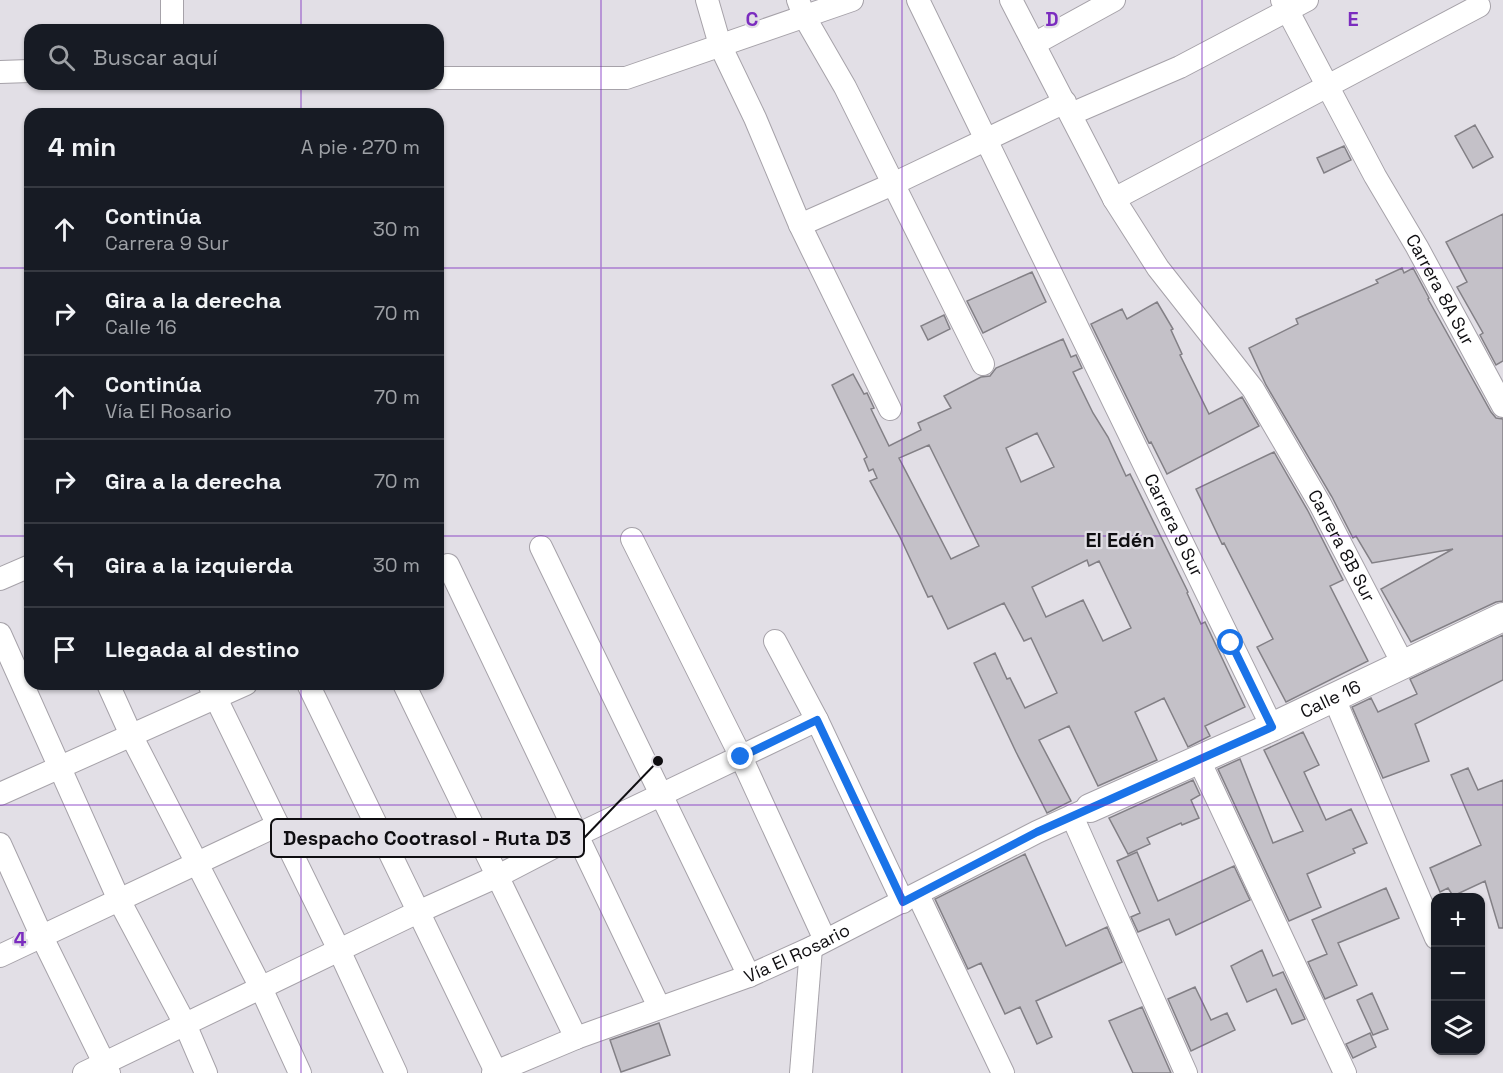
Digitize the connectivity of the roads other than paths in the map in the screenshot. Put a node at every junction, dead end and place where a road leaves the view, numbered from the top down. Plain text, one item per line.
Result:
1 (172, 0) edge
2 (707, 0) edge
3 (852, 0) edge
4 (918, 0) edge
5 (1011, 0) edge
6 (1114, 0) edge
7 (1292, 4) edge
8 (1479, 6) dead end
9 (801, 8) edge
10 (172, 24) edge
11 (1034, 44) junction
12 (720, 45) junction
13 (24, 71) edge
14 (0, 72) edge
15 (444, 78) edge
16 (1330, 87) junction
17 (1068, 108) junction
18 (985, 139) junction
19 (893, 184) junction
20 (1114, 199) junction
21 (800, 225) junction
22 (983, 364) dead end
23 (1503, 406) edge
24 (890, 409) dead end
25 (632, 539) dead end
26 (541, 547) dead end
27 (448, 565) dead end
28 (24, 569) edge
29 (0, 579) edge
30 (1503, 617) edge
31 (0, 634) edge
32 (774, 641) dead end
33 (1403, 664) junction
34 (24, 687) edge
35 (25, 690) edge
36 (111, 690) edge
37 (311, 690) edge
38 (407, 690) edge
39 (213, 691) edge
40 (1334, 698) junction
41 (817, 720) junction
42 (1272, 727) junction
43 (131, 735) junction
44 (741, 757) junction
45 (1199, 760) junction
46 (60, 767) junction
47 (0, 794) edge
48 (662, 794) junction
49 (1081, 812) junction
50 (278, 825) junction
51 (577, 835) junction
52 (0, 844) edge
53 (197, 863) junction
54 (498, 876) junction
55 (911, 898) junction
56 (119, 900) junction
57 (418, 912) junction
58 (1431, 926) edge
59 (42, 937) junction
60 (818, 944) junction
61 (339, 950) junction
62 (0, 956) edge
63 (749, 976) junction
64 (261, 988) junction
65 (659, 1007) junction
66 (185, 1024) junction
67 (576, 1038) junction
68 (107, 1068) edge
69 (495, 1072) edge
70 (84, 1073) edge
71 (206, 1073) edge
72 (300, 1073) edge
73 (396, 1073) edge
74 (801, 1073) edge
75 (1003, 1073) edge
76 (1186, 1073) edge
77 (1345, 1073) edge

1 - 10 street
2 - 12 street
3 - 9 street
4 - 18 street, Carrera 9 Sur
5 - 11 street, Carrera 8B Sur
6 - 11 street
7 - 16 street, Carrera 8A Sur
7 - 17 street
8 - 16 street
9 - 12 street
9 - 19 street
11 - 17 street, Carrera 8B Sur
12 - 15 street
12 - 21 street
13 - 14 street
16 - 20 street
16 - 23 street, Carrera 8A Sur
17 - 18 street
17 - 20 street, Carrera 8B Sur
18 - 19 street
18 - 42 street, Carrera 9 Sur
19 - 21 street
19 - 22 street
20 - 33 street, Carrera 8B Sur
21 - 24 street
25 - 44 street
26 - 48 street
27 - 51 street
28 - 29 street
30 - 33 street, Calle 16
31 - 34 street
32 - 41 street
33 - 40 street, Calle 16
35 - 46 street
36 - 43 street
37 - 57 street
38 - 54 street
39 - 43 street
39 - 50 street
40 - 42 street, Calle 16
40 - 58 street
41 - 44 street
41 - 55 street
42 - 45 street, Calle 16
43 - 46 street
43 - 53 street
44 - 48 street
44 - 60 street
45 - 49 street, Calle 16
45 - 77 street
46 - 47 street
46 - 56 street
48 - 51 street
48 - 63 street
49 - 55 street, Vía El Rosario
49 - 76 street
50 - 53 street
50 - 61 street
51 - 54 street
51 - 65 street
52 - 59 street
53 - 56 street
53 - 64 street
54 - 57 street
54 - 67 street
55 - 60 street, Vía El Rosario
55 - 75 street
56 - 59 street
56 - 66 street
57 - 61 street
57 - 69 street
59 - 62 street
59 - 68 street
60 - 63 street, Vía El Rosario
60 - 74 street
61 - 64 street
61 - 73 street
63 - 65 street, Vía El Rosario
64 - 66 street
64 - 72 street
65 - 67 street, Vía El Rosario
66 - 68 street
66 - 71 street
67 - 69 street, Vía El Rosario
68 - 70 street

